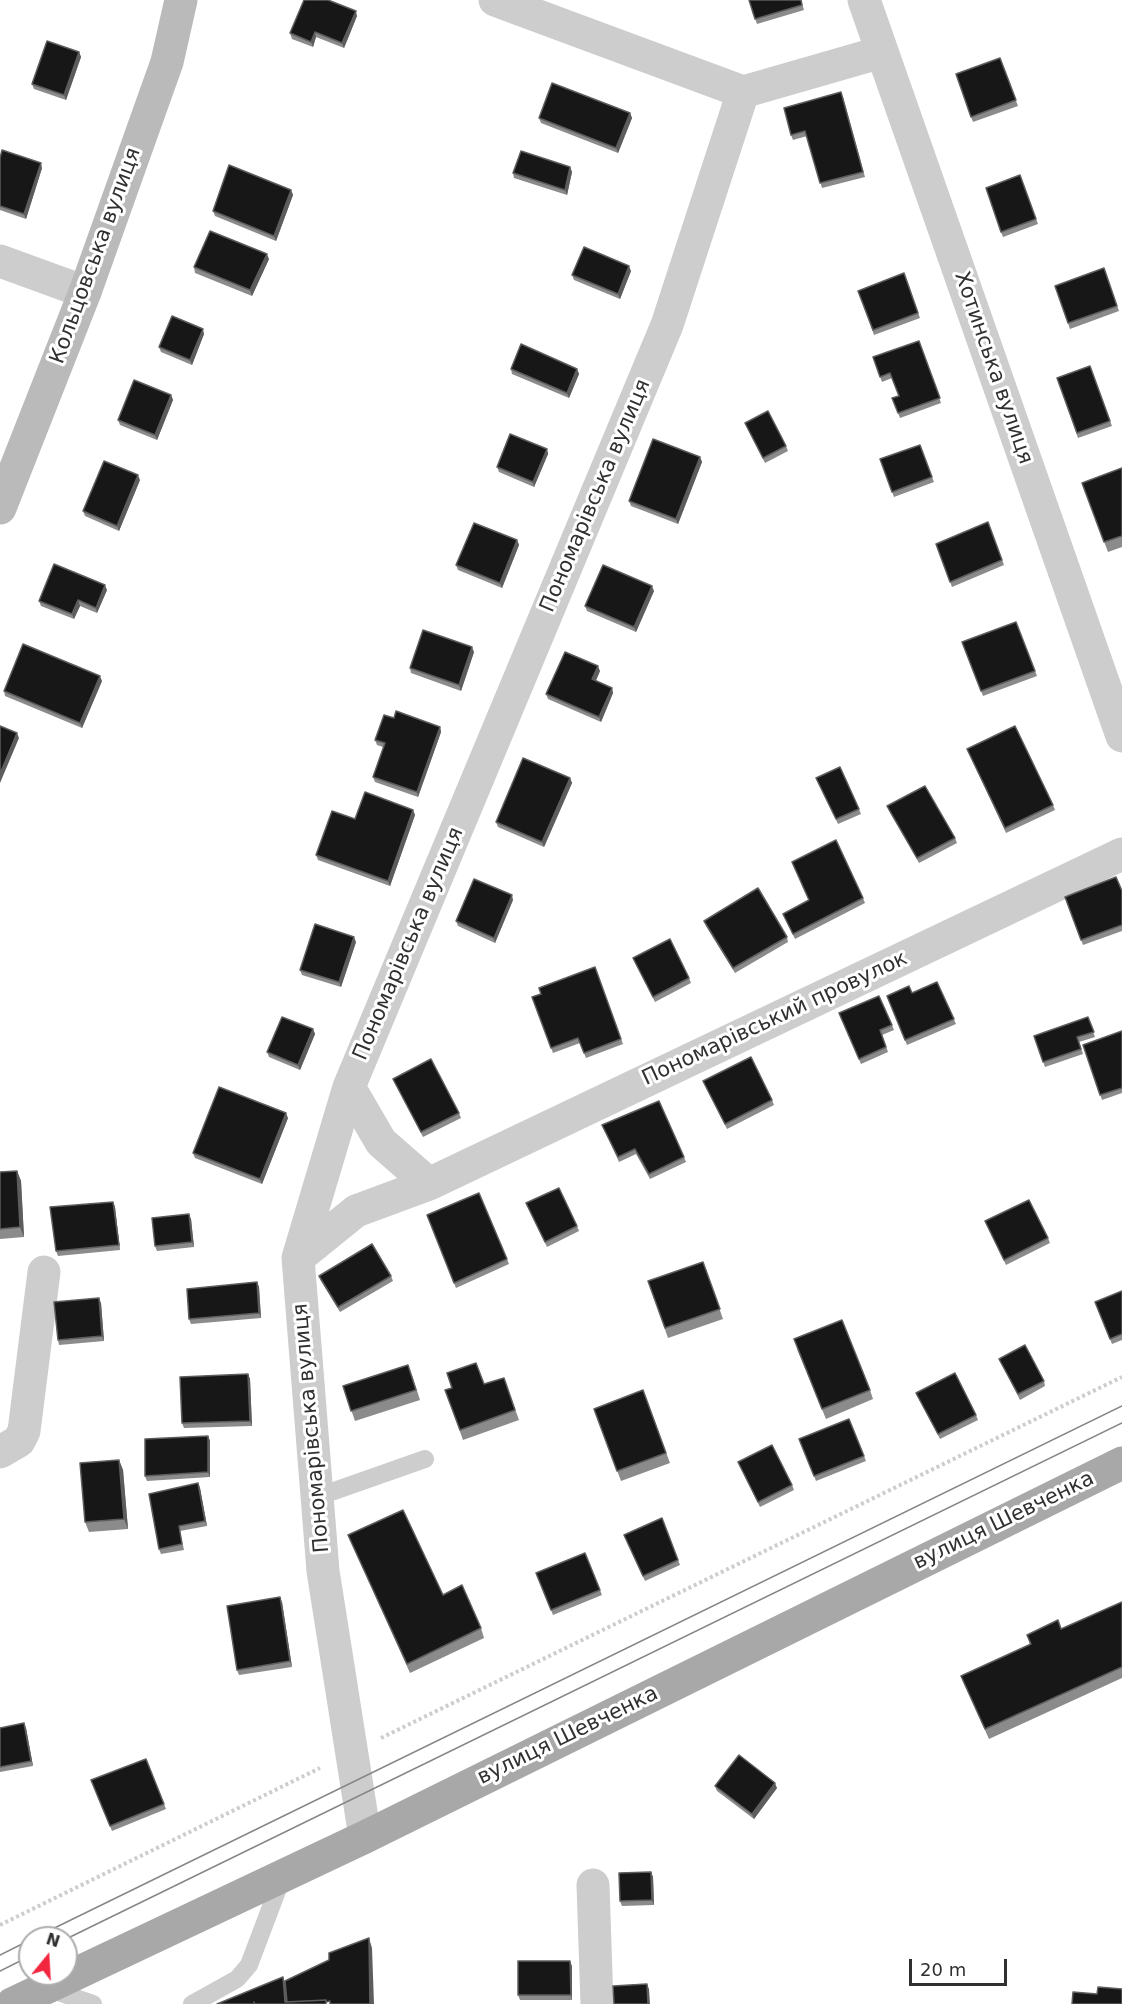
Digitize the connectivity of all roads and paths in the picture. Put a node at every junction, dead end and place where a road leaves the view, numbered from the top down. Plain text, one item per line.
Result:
1 (181, 0) edge
2 (495, 0) edge
3 (864, 0) edge
4 (882, 52) junction
5 (743, 92) junction
6 (0, 261) edge
7 (85, 292) junction
8 (0, 508) edge
9 (1122, 736) edge
10 (1122, 854) edge
11 (349, 1087) junction
12 (429, 1184) junction
13 (298, 1258) junction
14 (44, 1272) dead end
15 (1122, 1377) edge
16 (9, 1447) edge
17 (425, 1459) dead end
18 (1122, 1463) edge
19 (317, 1497) junction
20 (668, 1601) dead end
21 (365, 1837) junction
22 (283, 1875) junction
23 (593, 1885) dead end
24 (47, 1988) junction
25 (12, 2004) edge
26 (93, 2004) edge
27 (192, 2004) edge
28 (597, 2004) edge

1 - 7 street, Кольцовська вулиця
2 - 5 street
3 - 4 street, Хотинська вулиця
4 - 5 street
4 - 9 street, Хотинська вулиця
5 - 11 street, Пономарівська вулиця
6 - 7 street
7 - 8 street, Кольцовська вулиця
10 - 12 street, Пономарівський провулок
11 - 12 street
11 - 13 street, Пономарівська вулиця
12 - 13 street, Пономарівський провулок
13 - 19 street, Пономарівська вулиця
14 - 16 street
15 - 20 path
17 - 19 lane
18 - 21 main road, вулиця Шевченка
19 - 21 street, Пономарівська вулиця
21 - 22 main road, вулиця Шевченка
22 - 24 main road, вулиця Шевченка
22 - 27 lane
23 - 28 street
24 - 25 main road, вулиця Шевченка
24 - 26 lane

